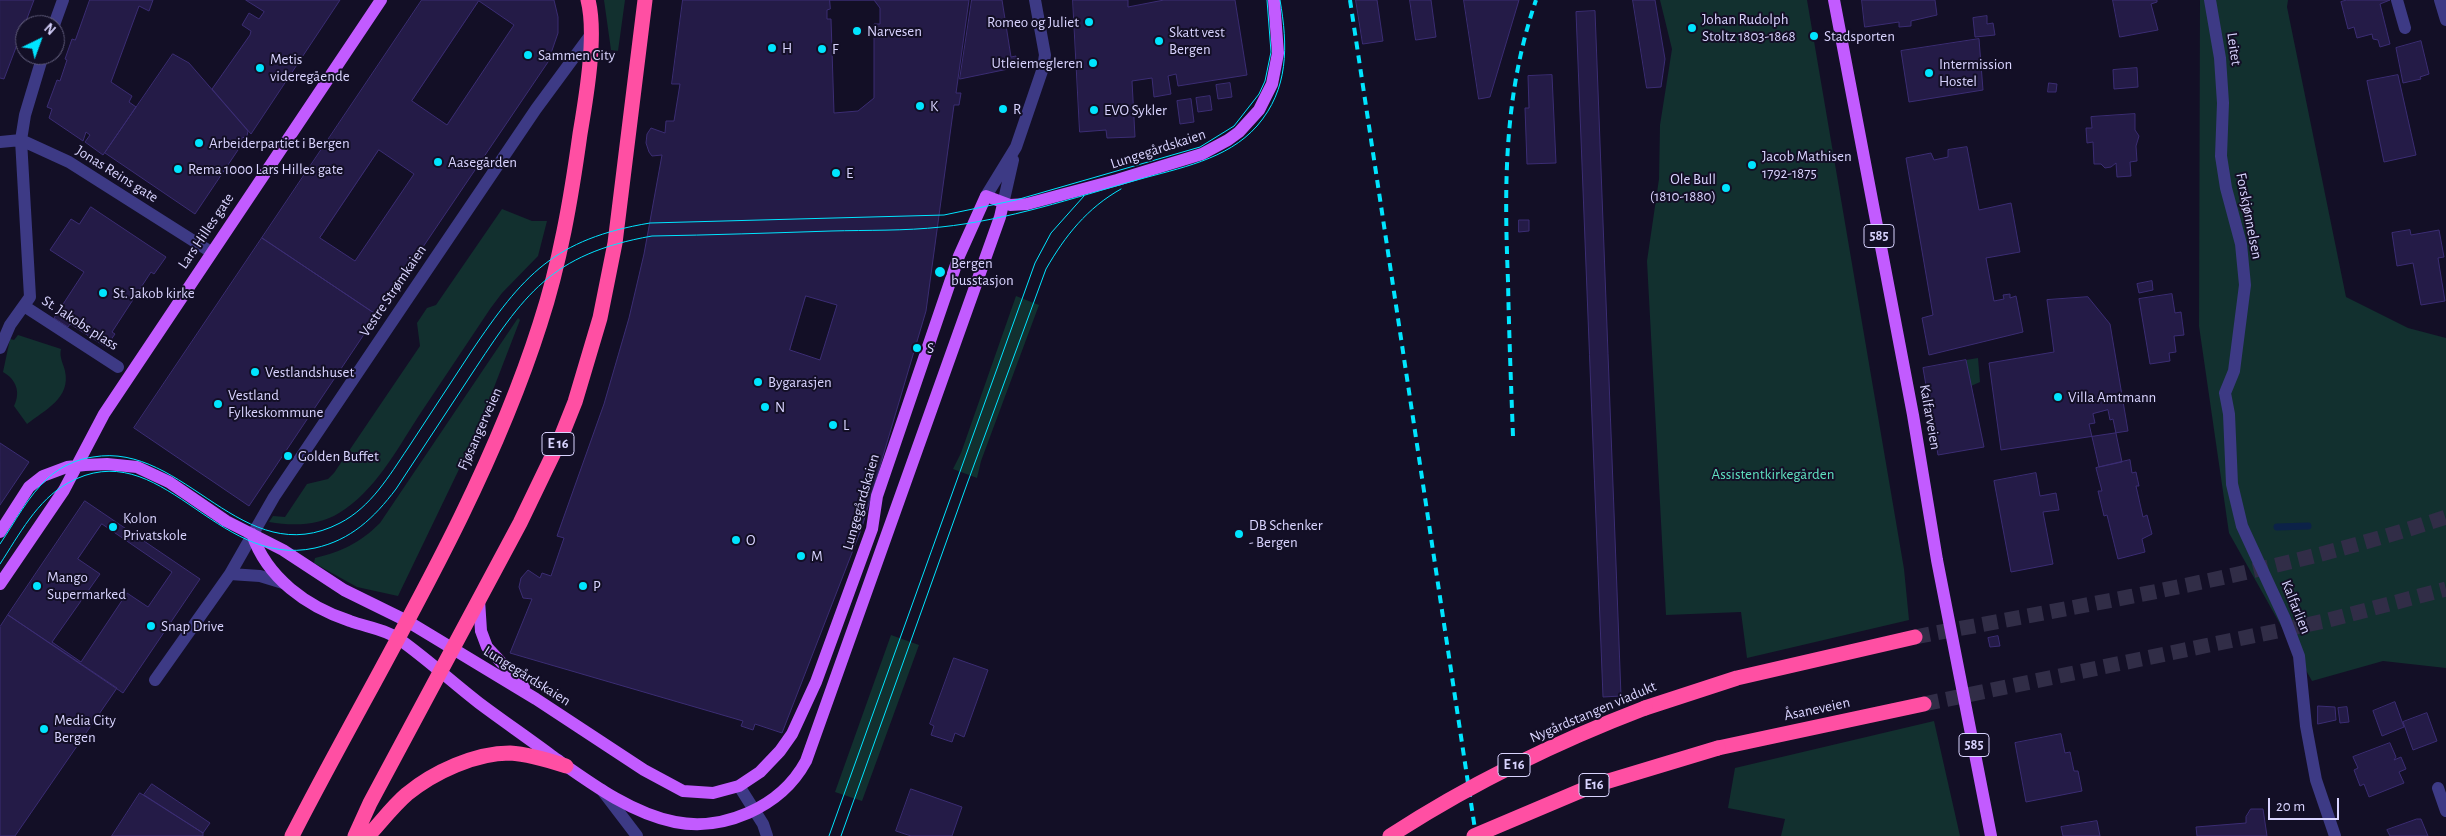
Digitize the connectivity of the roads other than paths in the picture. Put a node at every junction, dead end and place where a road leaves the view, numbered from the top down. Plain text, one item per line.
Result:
1 (63, 0) edge
2 (381, 0) edge
3 (588, 0) edge
4 (645, 0) edge
5 (1035, 0) edge
6 (1274, 0) edge
7 (2210, 0) edge
8 (2397, 0) edge
9 (2440, 0) edge
10 (1835, 1) edge
11 (58, 15) edge
12 (2446, 20) edge
13 (2405, 28) dead end
14 (592, 33) junction
15 (40, 65) edge
16 (2223, 103) joint
17 (21, 140) junction
18 (0, 142) edge
19 (1016, 148) junction
20 (986, 196) junction
21 (1002, 204) junction
22 (212, 252) junction
23 (24, 306) junction
24 (0, 348) edge
25 (118, 367) dead end
26 (2224, 393) joint
27 (78, 466) junction
28 (0, 532) edge
29 (252, 534) junction
30 (230, 574) junction
31 (283, 583) junction
32 (0, 584) edge
33 (479, 600) junction
34 (407, 621) junction
35 (1916, 637) tunnel mouth
36 (398, 638) junction
37 (453, 650) junction
38 (441, 672) junction
39 (155, 680) dead end
40 (536, 699) junction
41 (1924, 704) tunnel mouth
42 (566, 766) junction
43 (739, 786) junction
44 (2438, 788) dead end
45 (602, 790) junction
46 (754, 810) junction
47 (2446, 811) edge
48 (292, 836) edge
49 (355, 836) edge
50 (368, 836) edge
51 (636, 836) edge
52 (767, 836) edge
53 (1390, 836) edge
54 (1474, 836) edge
55 (1991, 836) edge
56 (2335, 836) edge

1 - 11 street
2 - 22 main road, Lars Hilles gate
3 - 14 highway, Fjøsangerveien
4 - 33 highway, E 16
5 - 19 street
6 - 21 main road, Lungegårdskaien
7 - 16 street, Leitet
8 - 13 street
9 - 12 street
10 - 55 main road, Kalfarveien / 585
14 - 29 street, Vestre Strømkaien
14 - 34 highway, Fjøsangerveien
15 - 17 street, St. Jakobs plass
16 - 26 street, Forskjønnelsen
17 - 18 street
17 - 22 street, Jonas Reins gate
17 - 23 street, St. Jakobs plass
19 - 20 street
19 - 21 street
20 - 21 main road, Lungegårdskaien
20 - 43 main road, Lungegårdskaien
21 - 46 main road
22 - 27 main road, Lars Hilles gate
23 - 24 street, St. Jakobs plass
23 - 25 street, St. Jakobs plass
26 - 56 street, Kalfarlien
27 - 28 main road, Lungegårdskaien
27 - 29 main road, Lungegårdskaien
27 - 32 main road, Lars Hilles gate
29 - 30 street, Vestre Strømkaien
29 - 31 main road
29 - 34 main road, Lungegårdskaien
30 - 31 street
30 - 39 street, Vestre Strømkaien
31 - 36 main road
33 - 37 highway, E 16
33 - 40 main road
34 - 36 highway, Fjøsangerveien
34 - 37 main road, Lungegårdskaien
35 - 53 highway, Nygårdstangen viadukt / E 16, bridge
36 - 38 main road
36 - 48 highway, Fjøsangerveien
37 - 38 highway, E 16
37 - 40 main road, Lungegårdskaien
38 - 42 main road
38 - 49 highway, E 16
40 - 43 main road, Lungegårdskaien
41 - 54 highway, Åsaneveien / E16, bridge
42 - 45 main road
42 - 50 highway
43 - 46 street
44 - 47 street
45 - 46 main road
45 - 51 street
46 - 52 street

